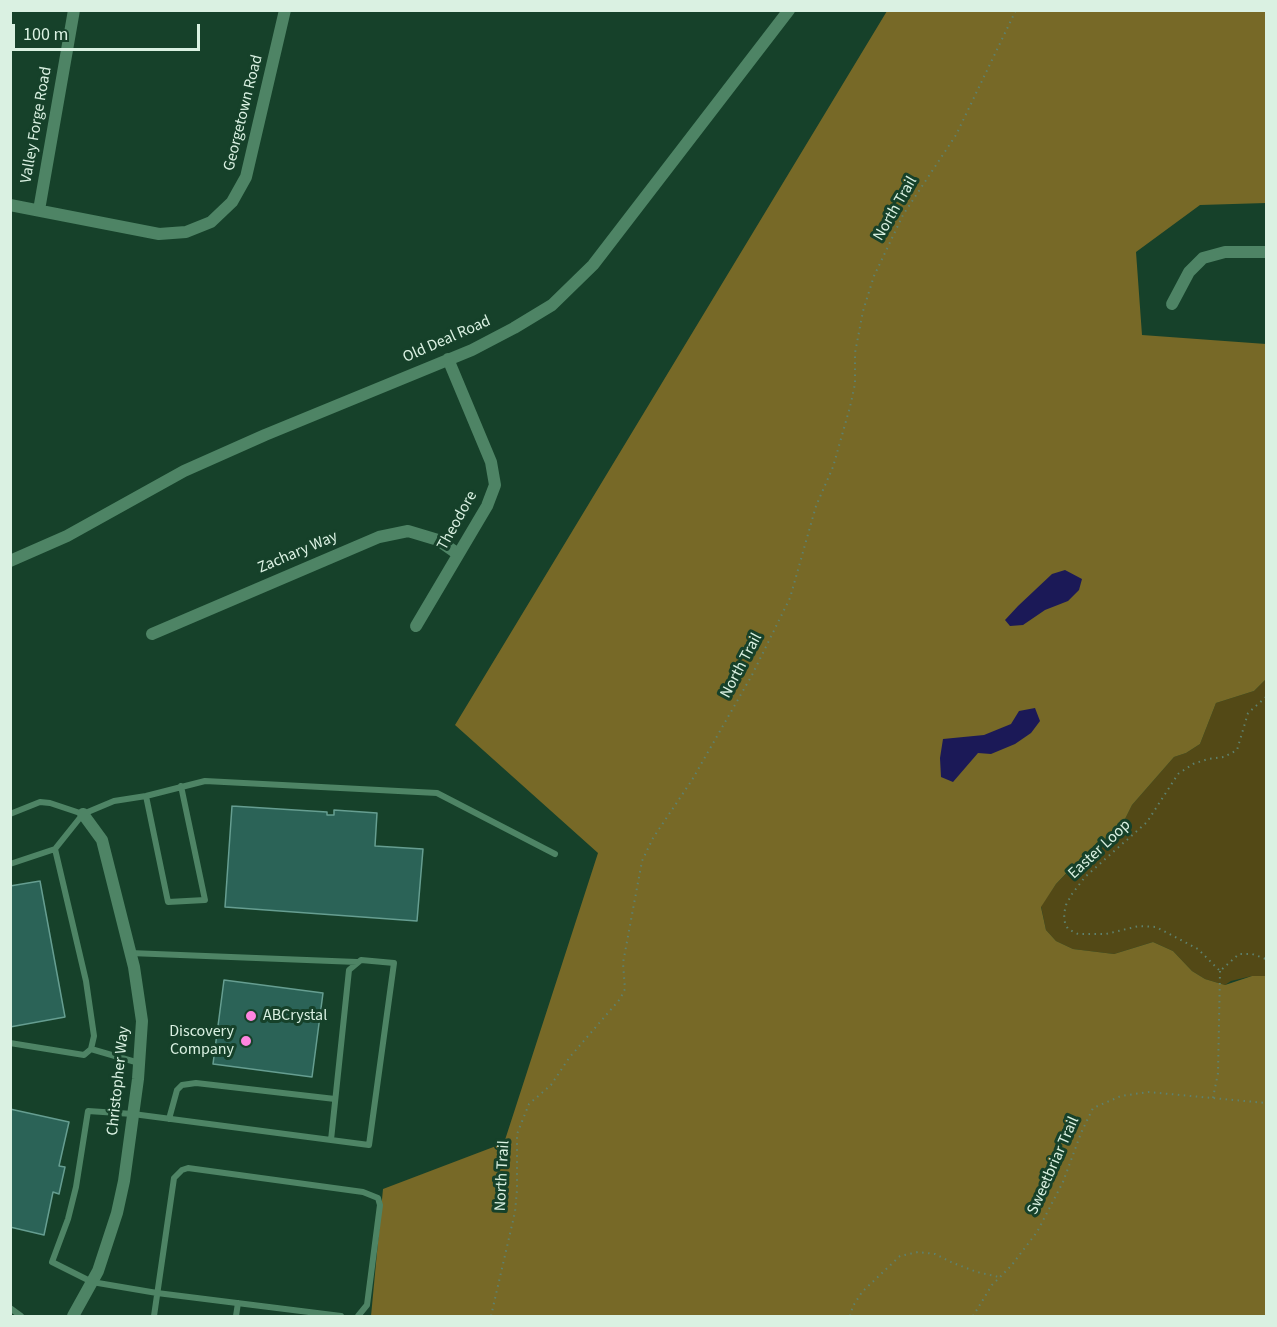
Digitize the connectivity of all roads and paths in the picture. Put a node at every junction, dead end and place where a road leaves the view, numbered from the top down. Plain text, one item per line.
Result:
1 (74, 10) edge
2 (285, 10) edge
3 (789, 10) edge
4 (1016, 10) edge
5 (10, 205) edge
6 (39, 210) junction
7 (1266, 252) edge
8 (1172, 304) dead end
9 (448, 359) junction
10 (458, 554) junction
11 (10, 561) edge
12 (416, 626) dead end
13 (152, 634) dead end
14 (1266, 697) edge
15 (181, 786) junction
16 (146, 796) junction
17 (10, 814) edge
18 (83, 814) junction
19 (55, 849) junction
20 (555, 854) dead end
21 (10, 864) edge
22 (130, 953) junction
23 (1266, 959) edge
24 (357, 962) junction
25 (1220, 971) junction
26 (10, 1043) edge
27 (91, 1049) junction
28 (139, 1063) junction
29 (1213, 1098) junction
30 (335, 1099) junction
31 (1266, 1103) edge
32 (133, 1114) junction
33 (169, 1119) junction
34 (331, 1140) junction
35 (999, 1277) junction
36 (92, 1282) junction
37 (157, 1293) junction
38 (238, 1303) junction
39 (10, 1308) edge
40 (18, 1316) edge
41 (73, 1317) edge
42 (154, 1317) edge
43 (236, 1317) edge
44 (341, 1317) edge
45 (358, 1317) edge
46 (491, 1317) edge
47 (850, 1317) edge
48 (973, 1317) edge

1 - 6 street, Valley Forge Road
2 - 6 street, Georgetown Road
3 - 9 street, Old Deal Road
4 - 46 path, North Trail
5 - 6 street, Georgetown Road
7 - 8 street
9 - 10 street, Theodore
9 - 11 street, Old Deal Road
10 - 12 street, Theodore
10 - 13 street, Zachary Way
14 - 25 path, Easter Loop
15 - 16 lane
15 - 16 lane
15 - 20 lane
16 - 18 lane
17 - 18 lane
18 - 19 lane
18 - 22 street, Christopher Way
19 - 21 lane
19 - 27 lane
22 - 24 lane
22 - 28 street, Christopher Way
23 - 25 path
24 - 30 lane
24 - 34 lane
25 - 29 path
26 - 27 lane
27 - 28 lane
28 - 32 street, Christopher Way
29 - 31 path, Sweetbriar Trail
29 - 35 path, Sweetbriar Trail
30 - 33 lane
30 - 34 lane
32 - 33 lane
32 - 36 street, Christopher Way
32 - 36 lane
33 - 34 lane
35 - 47 path
35 - 48 path, Sweetbriar Trail
36 - 37 lane
36 - 41 street, Christopher Way
37 - 38 lane
37 - 42 lane
37 - 45 lane
38 - 43 lane
38 - 44 lane
39 - 40 lane

